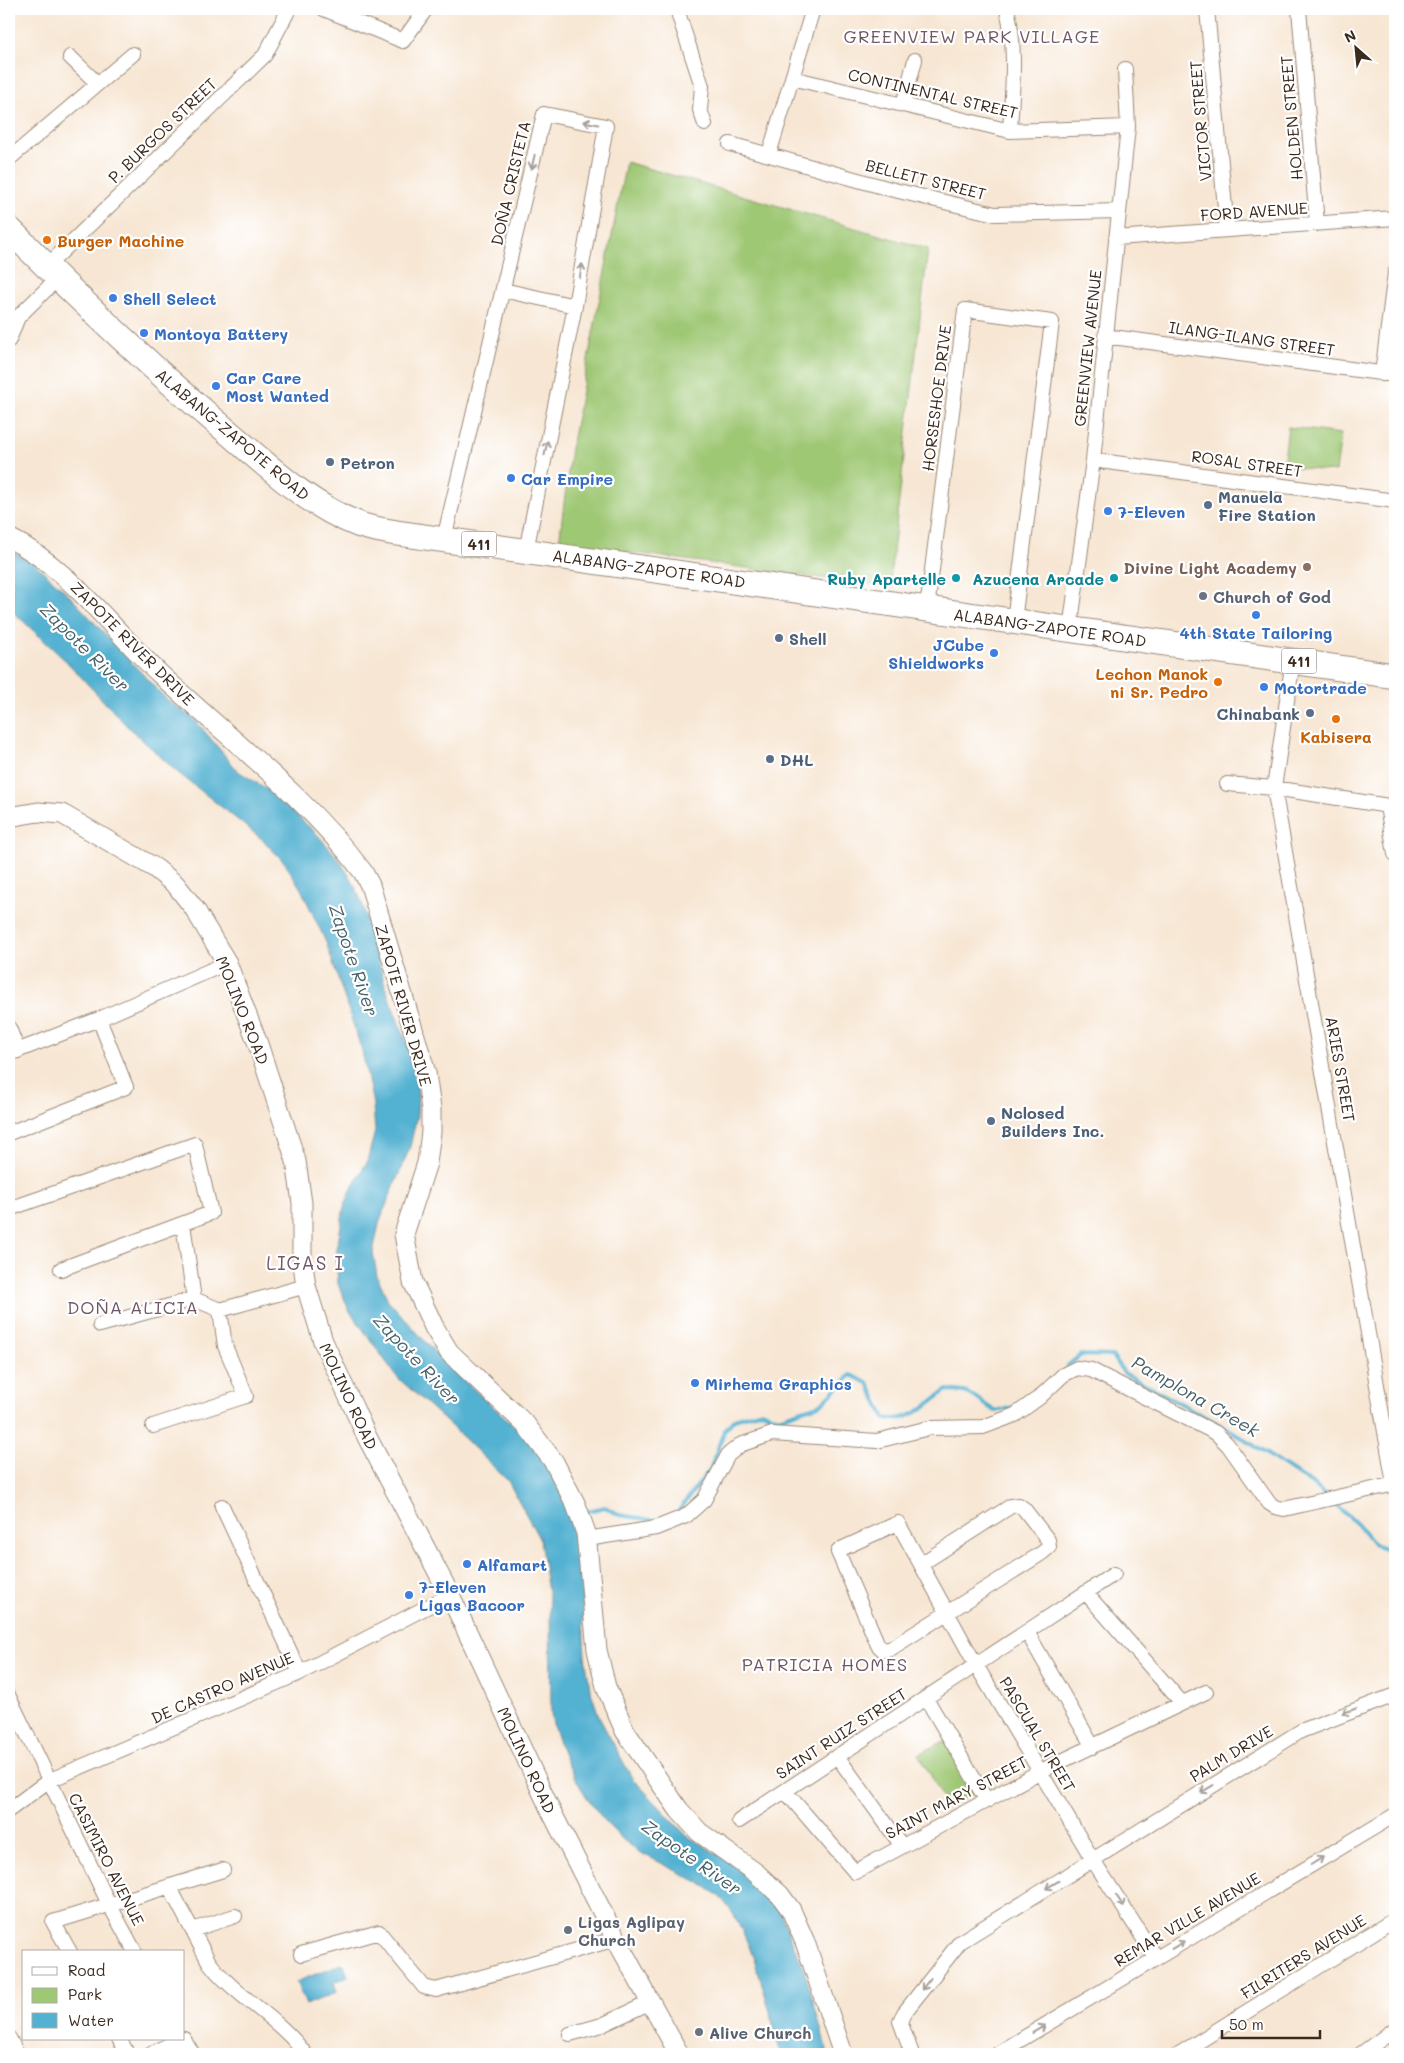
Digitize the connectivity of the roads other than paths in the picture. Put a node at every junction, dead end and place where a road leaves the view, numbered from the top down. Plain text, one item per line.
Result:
1 (289, 9) edge
2 (324, 9) edge
3 (426, 9) edge
4 (680, 9) edge
5 (813, 9) edge
6 (1007, 9) edge
7 (1207, 9) edge
8 (1299, 9) edge
9 (133, 54) dead end
10 (70, 57) dead end
11 (915, 60) dead end
12 (1125, 69) dead end
13 (792, 78) junction
14 (97, 83) junction
15 (903, 105) junction
16 (705, 124) dead end
17 (1128, 127) junction
18 (1010, 132) junction
19 (730, 144) dead end
20 (769, 154) junction
21 (9, 160) edge
22 (1119, 211) junction
23 (1395, 218) edge
24 (1317, 224) junction
25 (9, 229) edge
26 (1227, 230) junction
27 (1116, 238) junction
28 (52, 272) junction
29 (1395, 273) edge
30 (503, 290) junction
31 (575, 306) junction
32 (1105, 336) junction
33 (9, 340) edge
34 (1389, 374) edge
35 (1093, 460) junction
36 (1395, 501) edge
37 (9, 538) edge
38 (444, 538) junction
39 (526, 551) junction
40 (927, 609) junction
41 (1014, 622) junction
42 (1070, 630) junction
43 (1293, 660) junction
44 (1395, 676) edge
45 (1227, 784) dead end
46 (1274, 788) junction
47 (1391, 806) edge
48 (9, 817) edge
49 (1395, 854) edge
50 (227, 963) junction
51 (99, 1019) junction
52 (9, 1028) edge
53 (13, 1052) edge
54 (9, 1133) edge
55 (9, 1209) edge
56 (183, 1224) junction
57 (61, 1269) dead end
58 (306, 1286) junction
59 (194, 1300) junction
60 (220, 1310) junction
61 (100, 1325) dead end
62 (153, 1426) dead end
63 (1395, 1484) edge
64 (222, 1506) dead end
65 (587, 1536) junction
66 (921, 1564) junction
67 (1114, 1574) dead end
68 (1086, 1593) junction
69 (450, 1595) junction
70 (948, 1614) junction
71 (1027, 1632) junction
72 (976, 1665) junction
73 (300, 1673) junction
74 (1206, 1692) dead end
75 (1395, 1695) edge
76 (9, 1697) edge
77 (926, 1698) junction
78 (1182, 1703) junction
79 (1093, 1747) junction
80 (837, 1756) junction
81 (1041, 1771) junction
82 (48, 1781) junction
83 (785, 1791) junction
84 (987, 1801) junction
85 (9, 1810) edge
86 (1395, 1815) edge
87 (738, 1821) dead end
88 (902, 1846) junction
89 (1094, 1860) junction
90 (223, 1870) dead end
91 (169, 1886) junction
92 (109, 1904) junction
93 (235, 1916) dead end
94 (1395, 1919) edge
95 (192, 1930) junction
96 (616, 1939) junction
97 (69, 1950) edge
98 (134, 1950) edge
99 (301, 1954) dead end
100 (1156, 1958) junction
101 (651, 2002) junction
102 (1395, 2029) edge
103 (570, 2034) dead end
104 (9, 2038) edge
105 (120, 2040) edge
106 (180, 2040) edge
107 (183, 2040) edge
108 (677, 2053) edge
109 (17, 2054) edge
110 (128, 2054) edge
111 (151, 2054) edge
112 (193, 2054) edge
113 (305, 2054) edge
114 (843, 2054) edge
115 (912, 2054) edge
116 (997, 2054) edge
117 (1179, 2054) edge
118 (1361, 2054) edge

1 - 28 street, P. BURGOS STREET
2 - 3 street
4 - 16 street
5 - 13 street
6 - 18 street
7 - 26 street, VICTOR STREET
8 - 24 street, HOLDEN STREET
9 - 14 street
10 - 14 street
11 - 15 street
12 - 17 street, GREENVIEW AVENUE
13 - 15 street, CONTINENTAL STREET
13 - 20 street
14 - 21 street
15 - 18 street, CONTINENTAL STREET
17 - 18 street, CONTINENTAL STREET
17 - 22 street, GREENVIEW AVENUE
19 - 20 street, BELLETT STREET
20 - 22 street, BELLETT STREET
22 - 27 street, GREENVIEW AVENUE
23 - 24 street, FORD AVENUE
24 - 26 street, FORD AVENUE
25 - 28 highway, ALABANG-ZAPOTE ROAD / 411
26 - 27 street, FORD AVENUE
27 - 32 street, GREENVIEW AVENUE
28 - 33 street, P. BURGOS STREET
28 - 38 highway, ALABANG-ZAPOTE ROAD / 411
29 - 34 street
30 - 31 street
31 -> 30 street, DOÑA CRISTETA
30 - 38 street, DOÑA CRISTETA
39 -> 31 street, DOÑA CRISTETA
32 - 34 street, ILANG-ILANG STREET
32 - 35 street, GREENVIEW AVENUE
35 - 36 street, ROSAL STREET
35 - 42 street, GREENVIEW AVENUE
37 - 65 main road, ZAPOTE RIVER DRIVE
38 - 39 highway, ALABANG-ZAPOTE ROAD / 411
39 - 40 highway, ALABANG-ZAPOTE ROAD / 411
40 - 41 highway, ALABANG-ZAPOTE ROAD / 411
40 - 41 street, HORSESHOE DRIVE
41 - 42 highway, ALABANG-ZAPOTE ROAD / 411
42 - 43 highway, ALABANG-ZAPOTE ROAD / 411
43 - 44 highway, ALABANG-ZAPOTE ROAD / 411
43 - 46 street, ARIES STREET
45 - 46 street
46 - 47 street
46 - 63 street, ARIES STREET
47 - 49 street
48 - 50 main road, MOLINO ROAD
50 - 51 street
50 - 58 main road, MOLINO ROAD
51 - 53 street
51 - 54 street
52 - 53 street
55 - 56 street
56 - 57 street
56 - 59 street
58 - 60 street
58 - 69 main road, MOLINO ROAD
59 - 60 street
59 - 61 street
60 - 62 street
63 - 65 street
64 - 73 street
65 - 114 main road, ZAPOTE RIVER DRIVE
66 - 70 street, PASCUAL STREET
66 - 70 street
66 - 70 street, PASCUAL STREET
67 - 68 street, SAINT RUIZ STREET
68 - 71 street, SAINT RUIZ STREET
68 - 78 street
69 - 73 street, DE CASTRO AVENUE
69 - 96 main road, MOLINO ROAD
70 - 72 street, PASCUAL STREET
71 - 72 street, SAINT RUIZ STREET
71 - 79 street
72 - 77 street, SAINT RUIZ STREET
72 - 81 street, PASCUAL STREET
73 - 82 street, DE CASTRO AVENUE
74 - 78 street, SAINT MARY STREET
75 -> 89 street, PALM DRIVE
76 - 82 street, CASIMIRO AVENUE
77 - 80 street, SAINT RUIZ STREET
77 - 84 street
78 - 79 street, SAINT MARY STREET
79 - 81 street, SAINT MARY STREET
80 - 83 street, SAINT RUIZ STREET
80 - 88 street
81 - 84 street, SAINT MARY STREET
81 - 89 street, PASCUAL STREET
82 - 85 street, DE CASTRO AVENUE
82 - 92 street, CASIMIRO AVENUE
83 - 87 street, SAINT RUIZ STREET
83 - 88 street, SAINT MARY STREET
84 - 88 street, SAINT MARY STREET
100 -> 86 street, REMAR VILLE AVENUE
89 -> 100 street, PASCUAL STREET
89 -> 115 street, PALM DRIVE
90 - 91 street
91 - 92 street
91 - 95 street
92 - 97 street
92 - 98 street, CASIMIRO AVENUE
93 - 95 street
94 - 117 street, FILRITERS AVENUE
95 - 113 street
96 - 99 street
96 - 101 main road, MOLINO ROAD
116 -> 100 street, REMAR VILLE AVENUE
101 - 103 street
101 - 108 main road, MOLINO ROAD
102 - 118 street
104 - 109 street
105 - 110 street
106 - 111 street
107 - 112 street

